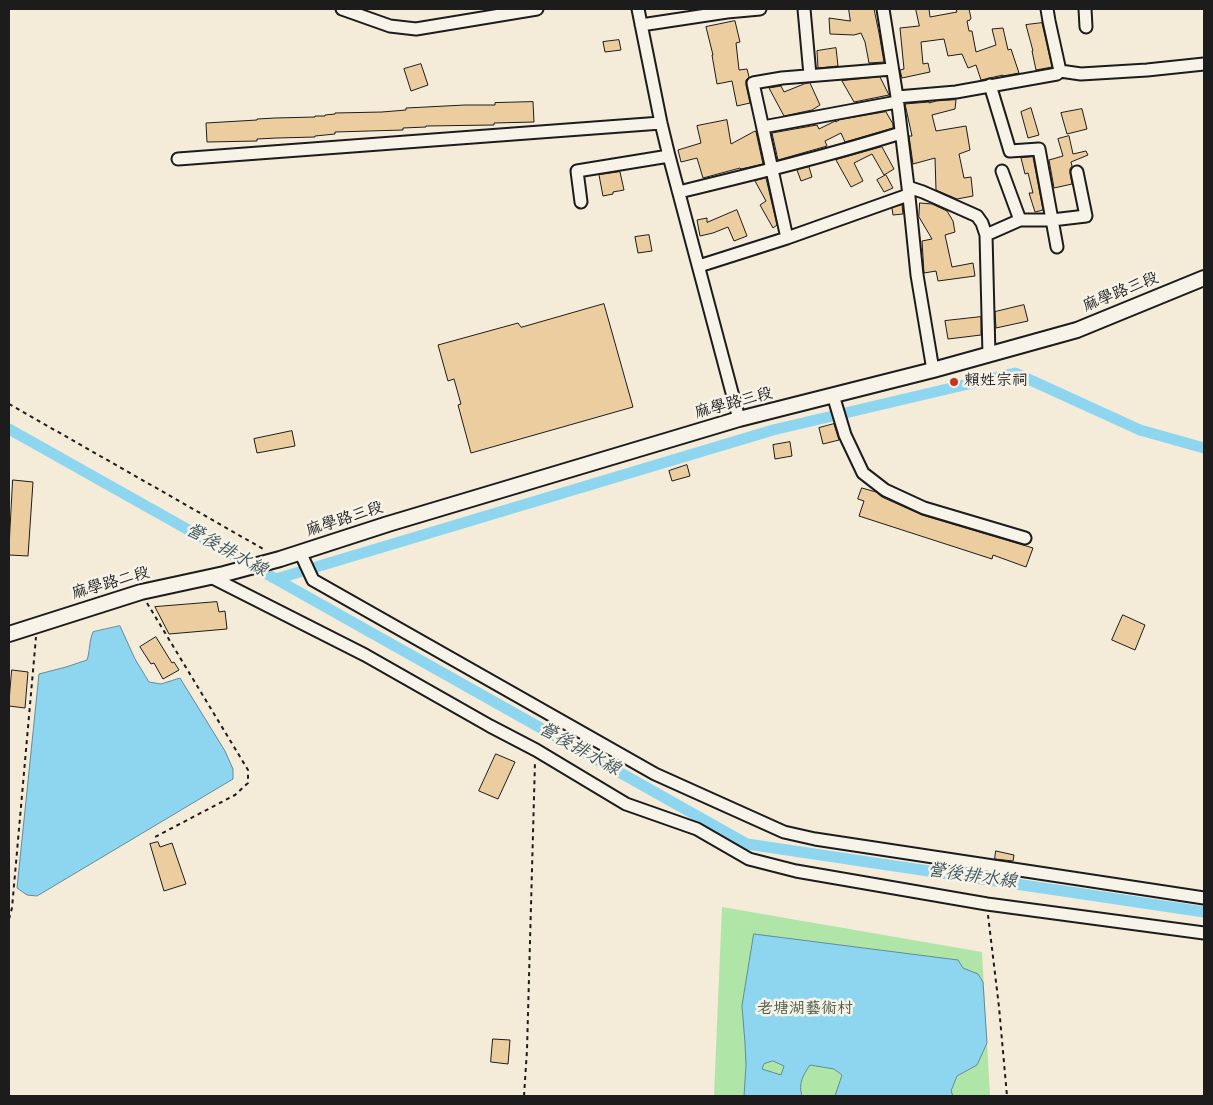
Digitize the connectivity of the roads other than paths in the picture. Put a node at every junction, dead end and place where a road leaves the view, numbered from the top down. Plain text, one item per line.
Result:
1 (342, 9) edge
2 (537, 9) edge
3 (638, 9) edge
4 (760, 9) edge
5 (804, 9) edge
6 (883, 9) edge
7 (1048, 9) edge
8 (1085, 9) edge
9 (726, 10) edge
10 (641, 25) junction
11 (1086, 26) dead end
12 (1204, 64) edge
13 (892, 69) junction
14 (1060, 70) junction
15 (810, 75) junction
16 (990, 85) junction
17 (897, 99) junction
18 (661, 123) junction
19 (763, 127) junction
20 (900, 133) junction
21 (669, 156) junction
22 (178, 159) dead end
23 (772, 170) junction
24 (1002, 171) dead end
25 (1077, 172) dead end
26 (908, 191) junction
27 (679, 192) junction
28 (581, 202) dead end
29 (1020, 220) junction
30 (1052, 220) junction
31 (986, 235) junction
32 (787, 238) junction
33 (1057, 247) dead end
34 (699, 266) junction
35 (1204, 278) edge
36 (989, 355) junction
37 (934, 370) junction
38 (832, 395) junction
39 (739, 419) junction
40 (1025, 538) dead end
41 (300, 552) junction
42 (217, 575) junction
43 (9, 634) edge
44 (1204, 898) edge
45 (1204, 934) edge

1 - 2 street
3 - 10 street
4 - 9 street
5 - 15 street
6 - 13 street
7 - 14 street
8 - 11 street
9 - 10 street
10 - 18 street
12 - 14 street
13 - 15 street
13 - 17 street
14 - 16 street
15 - 19 street
16 - 17 street
16 - 30 street
17 - 19 street
17 - 20 street
18 - 21 street
18 - 22 street
19 - 23 street
20 - 23 street
20 - 26 street
21 - 27 street
21 - 28 street
23 - 27 street
23 - 32 street
24 - 29 street
25 - 30 street
26 - 31 street
26 - 32 street
26 - 37 street
27 - 34 street
29 - 30 street
29 - 31 street
30 - 33 street
31 - 36 street
32 - 34 street
34 - 39 street
35 - 36 main road, 麻學路三段
36 - 37 main road, 麻學路三段
37 - 38 main road, 麻學路三段
38 - 39 main road, 麻學路三段
38 - 40 street
39 - 41 main road, 麻學路三段
41 - 42 main road, 麻學路三段
41 - 44 street
42 - 43 main road, 麻學路二段
42 - 45 street

